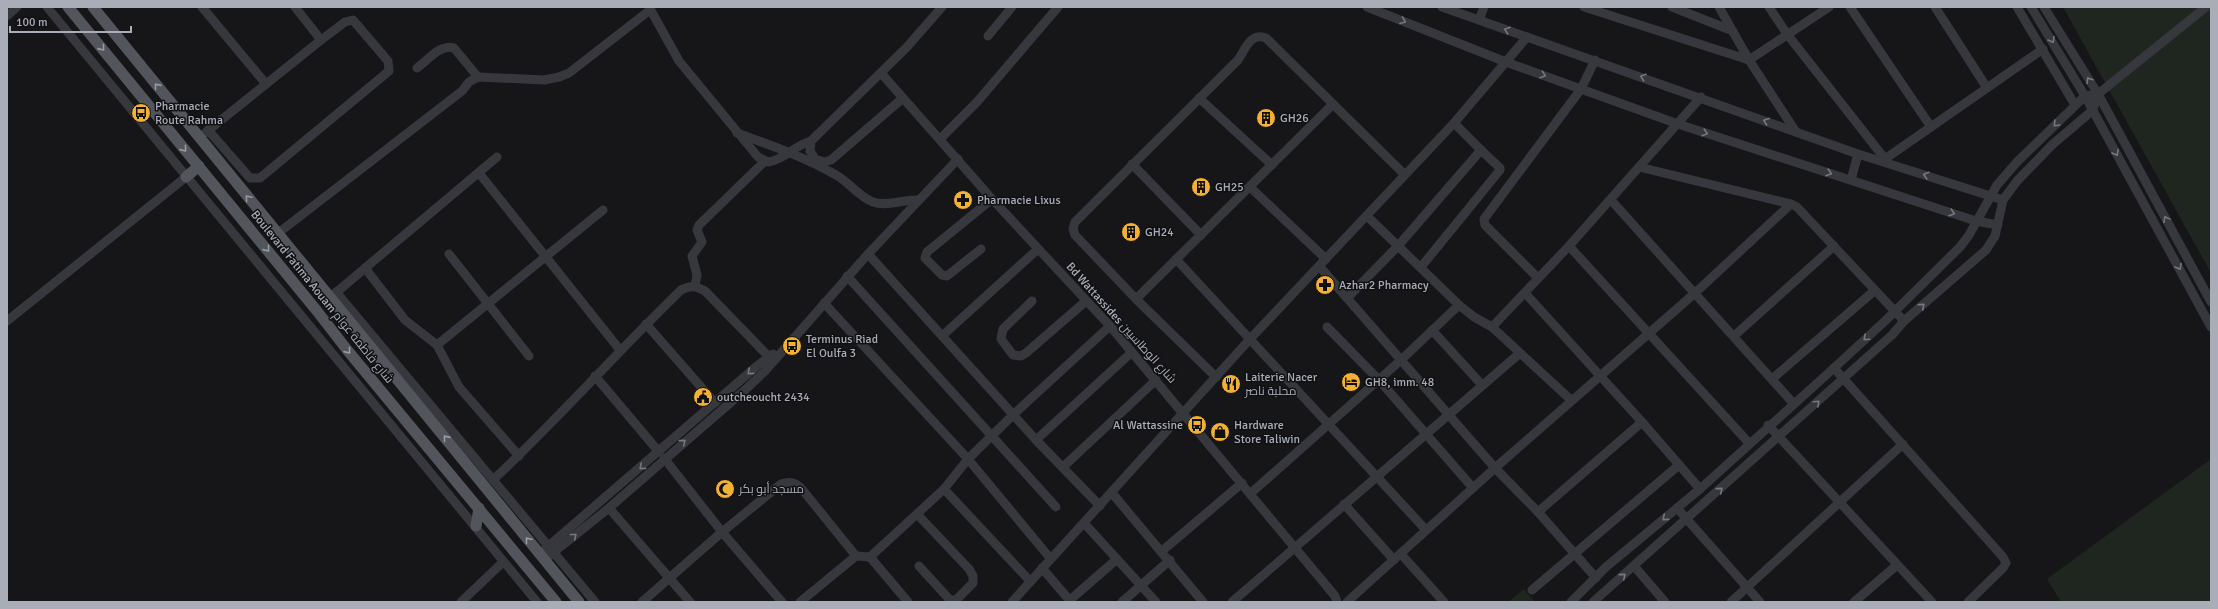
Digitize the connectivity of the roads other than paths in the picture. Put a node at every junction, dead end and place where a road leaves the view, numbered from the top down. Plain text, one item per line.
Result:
1 (17, 7) edge
2 (47, 7) edge
3 (68, 7) edge
4 (93, 7) edge
5 (202, 7) edge
6 (295, 7) edge
7 (942, 7) edge
8 (1012, 7) edge
9 (1058, 7) edge
10 (1367, 7) edge
11 (1442, 7) edge
12 (1484, 7) edge
13 (1584, 7) edge
14 (1672, 7) edge
15 (1719, 7) edge
16 (1769, 7) edge
17 (1829, 7) edge
18 (1850, 7) edge
19 (1935, 7) edge
20 (2017, 7) edge
21 (2031, 7) edge
22 (2044, 7) edge
23 (2206, 7) edge
24 (650, 9) edge
25 (7, 16) edge
26 (1479, 20) junction
27 (1733, 31) junction
28 (1787, 34) junction
29 (988, 36) dead end
30 (1527, 37) junction
31 (321, 40) junction
32 (2043, 49) junction
33 (1595, 60) junction
34 (1749, 60) junction
35 (1506, 62) junction
36 (417, 68) dead end
37 (881, 73) junction
38 (478, 77) junction
39 (266, 84) junction
40 (1987, 88) junction
41 (1581, 89) junction
42 (2098, 94) junction
43 (2086, 96) junction
44 (1701, 97) junction
45 (903, 98) junction
46 (1199, 98) junction
47 (1333, 104) junction
48 (2076, 104) junction
49 (2093, 110) junction
50 (1454, 123) junction
51 (1678, 124) junction
52 (1931, 127) junction
53 (208, 130) junction
54 (736, 132) junction
55 (1796, 132) junction
56 (199, 138) junction
57 (940, 139) junction
58 (811, 141) junction
59 (1481, 150) junction
60 (789, 152) junction
61 (1858, 154) junction
62 (498, 157) dead end
63 (958, 159) junction
64 (1883, 160) junction
65 (764, 162) junction
66 (1132, 164) junction
67 (1272, 165) junction
68 (199, 166) junction
69 (1639, 167) junction
70 (478, 173) junction
71 (1404, 174) junction
72 (186, 177) junction
73 (1852, 180) junction
74 (1250, 187) junction
75 (1990, 195) junction
76 (992, 199) junction
77 (918, 200) junction
78 (1611, 200) junction
79 (2003, 200) junction
80 (1791, 204) junction
81 (603, 210) dead end
82 (1367, 216) junction
83 (1976, 221) junction
84 (1998, 225) junction
85 (277, 234) junction
86 (1201, 235) junction
87 (1398, 246) junction
88 (1569, 246) junction
89 (1834, 246) junction
90 (980, 249) dead end
91 (1038, 249) junction
92 (449, 254) dead end
93 (868, 254) junction
94 (545, 256) junction
95 (1176, 259) junction
96 (1326, 259) junction
97 (1320, 267) junction
98 (1421, 267) junction
99 (365, 268) junction
100 (847, 276) junction
101 (1537, 277) junction
102 (695, 286) junction
103 (1874, 291) junction
104 (1525, 293) junction
105 (1695, 293) junction
106 (333, 294) junction
107 (1347, 298) junction
108 (2209, 298) edge
109 (1136, 299) junction
110 (2197, 300) junction
111 (1032, 301) dead end
112 (1086, 301) junction
113 (824, 302) junction
114 (488, 303) junction
115 (1459, 305) junction
116 (1894, 311) junction
117 (7, 321) edge
118 (1904, 321) junction
119 (646, 324) junction
120 (1110, 326) junction
121 (1327, 327) dead end
122 (1492, 327) junction
123 (2211, 327) edge
124 (1432, 330) junction
125 (1648, 334) junction
126 (942, 336) junction
127 (1734, 336) junction
128 (1250, 339) junction
129 (436, 345) junction
130 (620, 350) junction
131 (1132, 352) junction
132 (1520, 353) junction
133 (529, 356) dead end
134 (771, 359) junction
135 (1401, 360) junction
136 (1834, 368) junction
137 (595, 376) junction
138 (1600, 376) junction
139 (1216, 378) junction
140 (1845, 378) junction
141 (1772, 379) junction
142 (1156, 380) junction
143 (1379, 380) junction
144 (1482, 385) junction
145 (1571, 400) junction
146 (715, 403) junction
147 (1793, 403) junction
148 (1014, 414) junction
149 (1184, 414) junction
150 (1448, 414) junction
151 (1642, 422) junction
152 (1329, 425) junction
153 (1768, 425) junction
154 (1425, 434) junction
155 (993, 435) junction
156 (1780, 437) junction
157 (1036, 440) junction
158 (1749, 443) junction
159 (1903, 444) junction
160 (662, 455) junction
161 (519, 456) junction
162 (968, 459) junction
163 (1679, 465) junction
164 (1063, 467) junction
165 (1495, 468) junction
166 (1376, 476) junction
167 (493, 480) junction
168 (1242, 482) junction
169 (1473, 488) junction
170 (944, 489) junction
171 (1700, 489) junction
172 (1112, 493) junction
173 (1251, 493) junction
174 (1841, 502) junction
175 (1344, 504) junction
176 (1100, 506) junction
177 (1056, 507) dead end
178 (479, 508) junction
179 (609, 508) junction
180 (1677, 508) junction
181 (1538, 512) junction
182 (918, 515) junction
183 (1687, 519) junction
184 (1084, 523) junction
185 (476, 526) junction
186 (1426, 530) junction
187 (722, 532) junction
188 (1294, 547) junction
189 (551, 549) junction
190 (1162, 551) junction
191 (1576, 553) junction
192 (1401, 554) junction
193 (856, 556) junction
194 (542, 557) junction
195 (870, 557) junction
196 (1050, 558) junction
197 (1117, 559) junction
198 (1170, 560) junction
199 (1394, 560) junction
200 (503, 562) junction
201 (1897, 565) junction
202 (919, 566) dead end
203 (1634, 566) junction
204 (1042, 568) junction
205 (670, 577) junction
206 (1596, 578) junction
207 (1030, 581) junction
208 (1141, 585) junction
209 (1746, 588) junction
210 (1532, 590) dead end
211 (1336, 599) edge
212 (1071, 601) edge
213 (461, 602) edge
214 (537, 602) edge
215 (556, 602) edge
216 (579, 602) edge
217 (595, 602) edge
218 (642, 602) edge
219 (690, 602) edge
220 (782, 602) edge
221 (800, 602) edge
222 (908, 602) edge
223 (1012, 602) edge
224 (1122, 602) edge
225 (1156, 602) edge
226 (1203, 602) edge
227 (1232, 602) edge
228 (1347, 602) edge
229 (1444, 602) edge
230 (1571, 602) edge
231 (1593, 602) edge
232 (1665, 602) edge
233 (1731, 602) edge
234 (1760, 602) edge
235 (1854, 602) edge
236 (1932, 602) edge
237 (1968, 602) edge

1 - 25 street
2 - 72 street
3 -> 68 main road, Boulevard Fatima Aouam شارع فاطمة عوام
56 -> 4 main road, Boulevard Fatima Aouam شارع فاطمة عوام
5 - 39 street
6 - 31 street
7 - 37 street
8 - 29 street
9 - 57 street
10 -> 35 street
11 - 26 street
12 - 26 street
13 - 34 street
14 - 27 street
15 - 27 street
16 - 28 street
17 - 28 street
18 - 52 street
19 - 40 street
20 - 32 street
21 -> 43 street
42 -> 22 street
23 - 42 street
24 - 38 street
24 - 54 street
30 -> 26 street
27 - 34 street
28 - 34 street
28 - 64 street
30 - 33 street
30 - 35 street
31 - 39 street
31 - 53 street
32 - 40 street
32 - 48 street
33 - 41 street
44 -> 33 street
34 - 55 street
35 -> 41 street
35 - 50 street
36 - 38 street
37 - 45 street, Bd Wattassides شارع الوطاسيين
37 - 58 street
38 - 85 street
39 - 53 street
40 - 52 street
41 - 51 street
41 - 101 street
42 - 43 street
42 - 49 street
108 -> 42 street
43 - 48 street
43 - 49 street
44 - 51 street
55 -> 44 street
45 - 57 street, Bd Wattassides شارع الوطاسيين
45 - 58 street
46 - 47 street
46 - 66 street
46 - 67 street
47 - 67 street
47 - 71 street
48 -> 75 street
49 - 79 street
49 -> 110 street
50 - 59 street
50 - 71 street
51 - 69 street
51 -> 73 street
52 - 64 street
53 - 56 street
54 - 60 street
54 - 65 street
55 - 61 street
85 -> 56 main road, Boulevard Fatima Aouam شارع فاطمة عوام
57 - 63 street, Bd Wattassides شارع الوطاسيين
58 - 60 street
59 - 87 street
59 - 98 street
60 - 65 street
60 - 77 street
61 - 64 street
61 - 73 street
62 - 70 street
63 - 76 street, Bd Wattassides شارع الوطاسيين
63 - 77 street
75 -> 64 street
65 - 102 street
66 - 86 street
66 - 109 street
67 - 74 street
68 - 72 main road
68 -> 178 main road, Boulevard Fatima Aouam شارع فاطمة عوام
69 - 78 street
69 - 80 street
70 - 94 street
70 - 99 street
71 - 82 street
72 - 117 street
72 - 185 street
73 -> 83 street
74 - 86 street
74 - 96 street
75 - 79 street
75 - 83 street
76 - 90 street
76 - 91 street, Bd Wattassides شارع الوطاسيين
77 - 93 street
78 - 88 street
78 - 105 street
79 - 84 street
80 - 89 street
80 - 105 street
81 - 94 street
82 - 87 street
82 - 96 street
83 - 84 street
83 - 116 street
118 -> 84 street
85 - 106 main road, Boulevard Fatima Aouam شارع فاطمة عوام
86 - 95 street
87 - 98 street
87 - 107 street
88 - 101 street
88 - 125 street
89 - 103 street
89 - 127 street
91 - 112 street, Bd Wattassides شارع الوطاسيين
91 - 126 street
92 - 114 street
93 - 100 street
93 - 126 street
94 - 114 street
94 - 130 street
95 - 109 street
95 - 128 street
96 - 97 street
97 - 107 street
97 - 128 street
98 - 115 street
99 - 106 street
99 - 129 street
100 - 113 street
100 - 155 street
101 - 104 street
102 - 119 street
102 - 134 street
103 - 116 street
103 - 141 street
104 - 122 street
104 - 138 street
105 - 125 street
105 - 127 street
106 - 167 street
194 -> 106 main road, Boulevard Fatima Aouam شارع فاطمة عوام
107 - 135 street
108 - 110 street
109 - 139 street
110 - 123 street
111 - 112 street
112 - 120 street, Bd Wattassides شارع الوطاسيين
113 - 134 street
113 - 162 street
114 - 129 street
114 - 133 street
115 - 122 street
115 - 124 street
116 - 118 street
116 -> 136 street
118 - 140 street
119 - 130 street
119 - 146 street
120 - 131 street, Bd Wattassides شارع الوطاسيين
120 - 148 street
121 - 143 street
122 - 132 street
124 - 135 street
124 - 144 street
125 - 138 street
125 - 158 street
126 - 148 street
127 - 141 street
128 - 139 street
128 - 152 street
129 - 161 street
130 - 137 street
131 - 142 street, Bd Wattassides شارع الوطاسيين
131 - 157 street
132 - 144 street
132 - 145 street
134 -> 146 street
160 -> 134 street
135 - 143 street
135 - 150 street
136 - 140 street
136 - 147 street
137 - 160 street
137 - 161 street
138 - 145 street
138 - 151 street
139 - 149 street
156 -> 140 street
140 - 159 street
141 - 147 street
142 - 149 street, Bd Wattassides شارع الوطاسيين
142 - 164 street
143 - 152 street
143 - 154 street
144 - 150 street
145 - 165 street
146 - 160 street
147 - 153 street
148 - 155 street
148 - 157 street
149 - 168 street, Bd Wattassides شارع الوطاسيين
149 - 172 street
150 - 154 street
150 - 165 street
151 - 163 street
151 - 181 street
152 - 166 street
152 - 173 street
153 - 156 street
153 - 158 street
154 - 166 street
154 - 169 street
155 - 162 street
155 - 177 street
156 - 174 street
183 -> 156 street
157 - 164 street
158 - 171 street
159 - 174 street
159 - 237 street
160 - 179 street
160 - 187 street
160 -> 189 street
161 - 167 street
162 - 170 street
162 - 196 street
163 - 171 street
163 - 191 street
164 - 176 street
165 - 169 street
165 - 181 street
166 - 175 street
166 - 186 street
167 - 189 street
168 - 173 street, Bd Wattassides شارع الوطاسيين
168 - 190 street
169 - 186 street
170 - 182 street
170 - 207 street
171 - 180 street
172 - 176 street
172 - 190 street
173 - 188 street, Bd Wattassides شارع الوطاسيين
174 - 201 street
174 - 209 street
175 - 188 street
175 - 199 street
176 - 184 street
178 - 185 main road
178 - 215 main road, Boulevard Fatima Aouam شارع فاطمة عوام
189 -> 179 street
179 - 205 street
180 - 183 street
180 -> 206 street
181 - 191 street
182 - 195 street
182 - 202 street
183 - 203 street
183 - 209 street
184 - 196 street
184 - 197 street
185 - 200 street
186 - 192 street
187 - 193 street
187 - 205 street
187 - 220 street
188 - 211 street, Bd Wattassides شارع الوطاسيين
188 - 227 street
189 - 194 street
189 - 217 street
190 - 198 street
191 - 206 street
191 - 210 street
192 - 199 street
192 - 229 street
193 - 195 street
193 - 221 street
194 - 216 main road, Boulevard Fatima Aouam شارع فاطمة عوام
195 - 222 street
196 - 204 street
197 - 208 street
197 - 212 street
198 - 208 street
198 - 226 street
199 - 228 street
200 - 213 street
200 - 214 street
201 - 235 street
201 - 236 street
231 -> 203 street
203 - 232 street
204 - 207 street
204 - 212 street
205 - 218 street
205 - 219 street
206 - 230 street
207 - 223 street
208 - 224 street
208 - 225 street
209 - 233 street
209 - 234 street
211 - 228 street, Bd Wattassides شارع الوطاسيين

